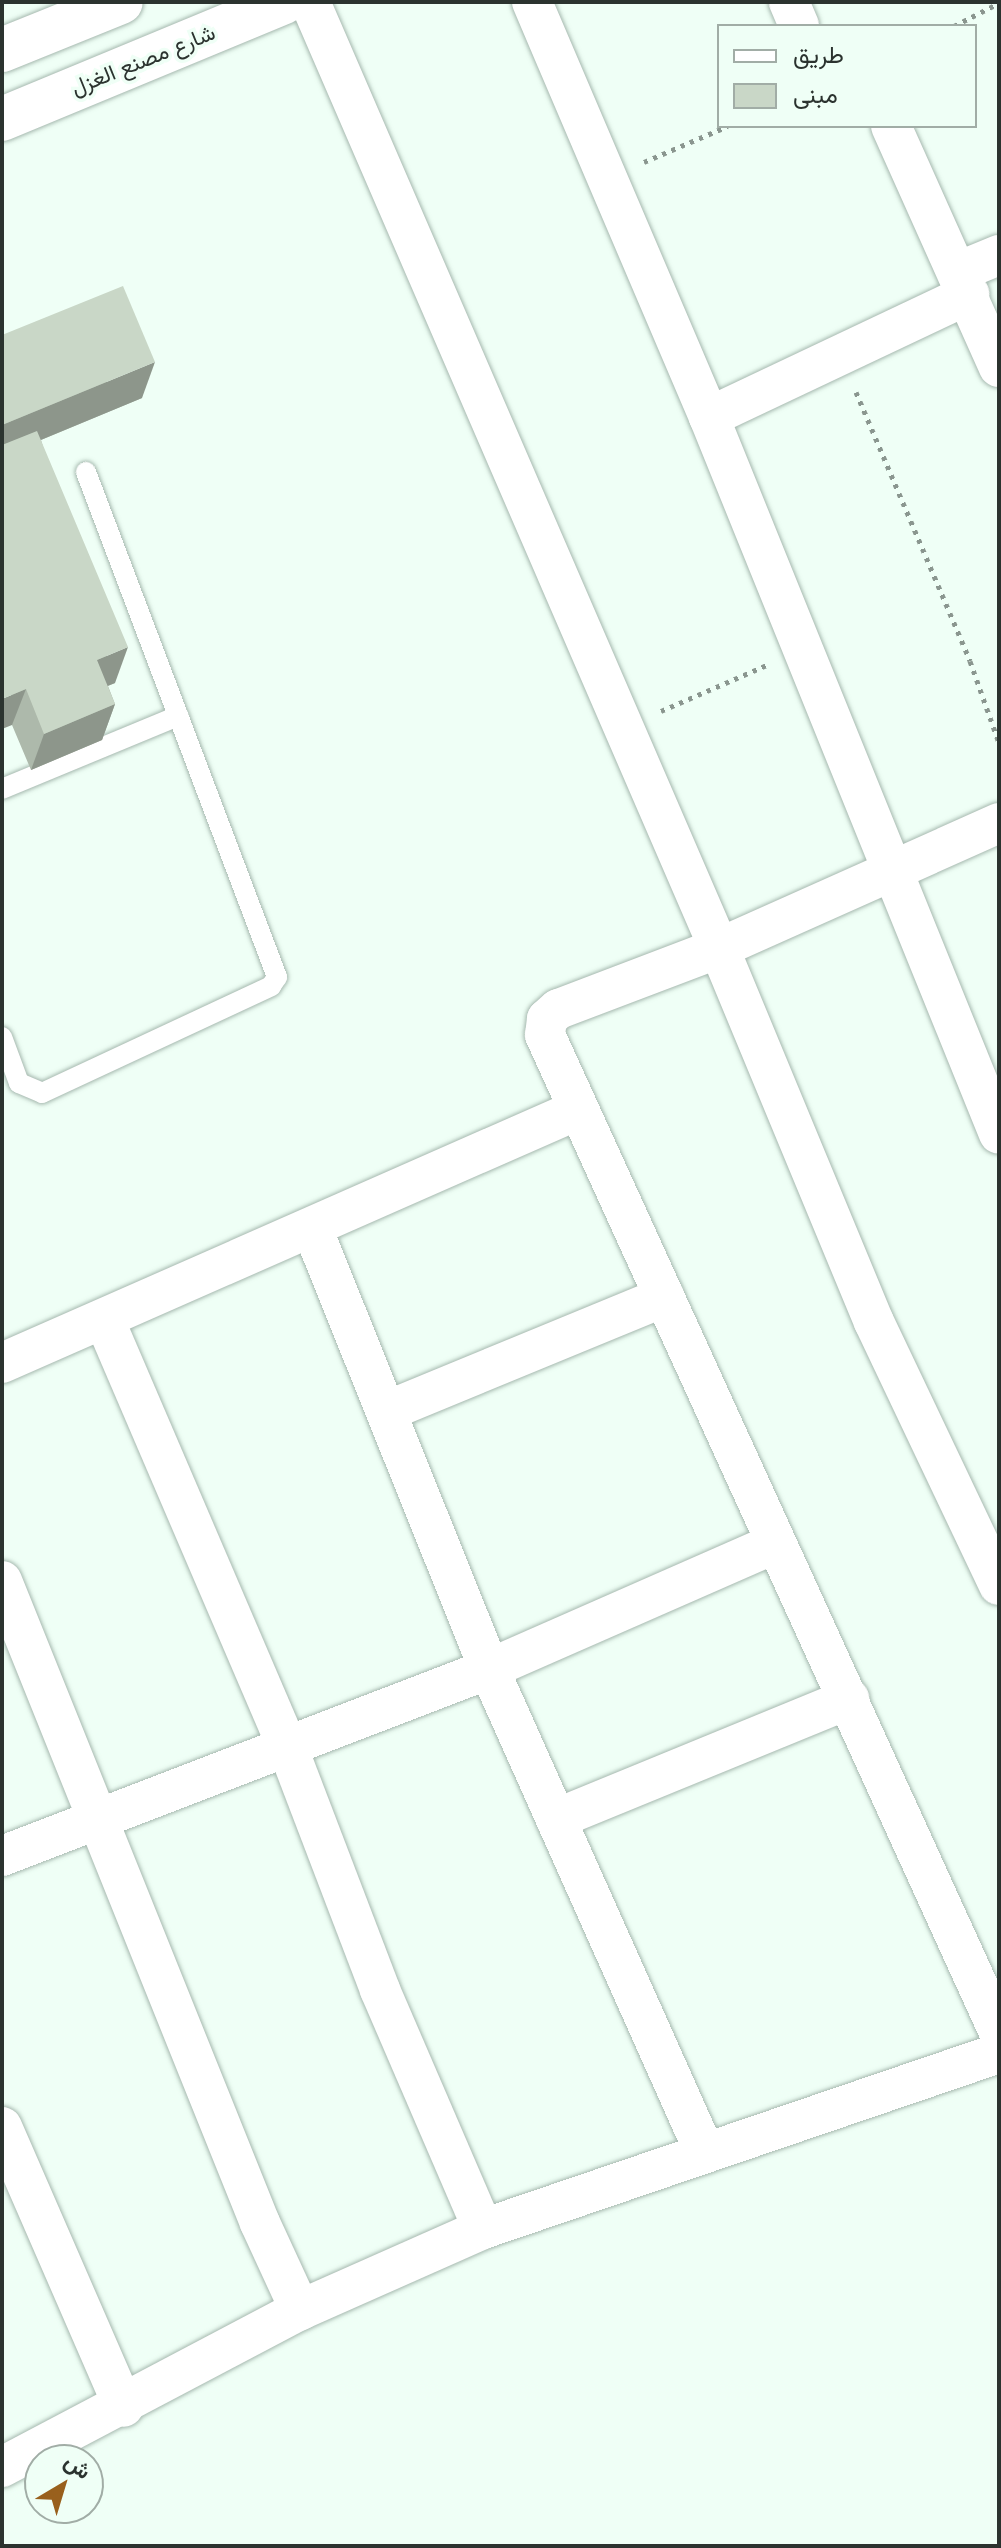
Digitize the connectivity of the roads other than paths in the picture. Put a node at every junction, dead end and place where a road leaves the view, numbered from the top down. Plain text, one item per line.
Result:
1 (121, 2) edge
2 (284, 2) edge
3 (310, 2) edge
4 (532, 2) edge
5 (789, 2) edge
6 (798, 24) edge
7 (2, 50) edge
8 (2, 119) edge
9 (892, 128) edge
10 (999, 255) edge
11 (964, 283) junction
12 (999, 367) edge
13 (709, 417) junction
14 (86, 472) dead end
15 (178, 716) junction
16 (2, 789) edge
17 (999, 823) edge
18 (892, 867) junction
19 (719, 948) junction
20 (2, 1037) edge
21 (577, 1110) junction
22 (999, 1134) edge
23 (312, 1228) junction
24 (664, 1297) junction
25 (104, 1319) junction
26 (2, 1363) edge
27 (387, 1411) junction
28 (776, 1543) junction
29 (2, 1581) edge
30 (999, 1585) edge
31 (489, 1669) junction
32 (849, 1699) junction
33 (287, 1746) junction
34 (98, 1819) junction
35 (556, 1819) junction
36 (2, 1856) edge
37 (999, 2032) edge
38 (999, 2053) edge
39 (2, 2127) edge
40 (705, 2153) junction
41 (483, 2229) junction
42 (300, 2310) junction
43 (124, 2407) junction
44 (2, 2467) edge

1 - 7 street
2 - 8 street, شارع مصنع الغزل
3 - 19 street
4 - 13 street
5 - 6 street
9 - 11 street
10 - 11 street
11 - 12 street
11 - 13 street
13 - 18 street
14 - 15 lane
15 - 16 lane
15 - 20 lane
17 - 18 street
18 - 19 street
18 - 22 street
19 - 21 street
19 - 30 street
21 - 23 street
21 - 24 street
23 - 25 street
23 - 27 street
24 - 27 street
24 - 28 street
25 - 26 street
25 - 33 street
27 - 31 street
28 - 31 street
28 - 32 street
29 - 34 street
31 - 33 street
31 - 35 street
32 - 35 street
32 - 37 street
33 - 34 street
33 - 41 street
34 - 36 street
34 - 42 street
35 - 40 street
38 - 40 street
39 - 43 street
40 - 41 street
41 - 42 street
42 - 43 street
43 - 44 street

